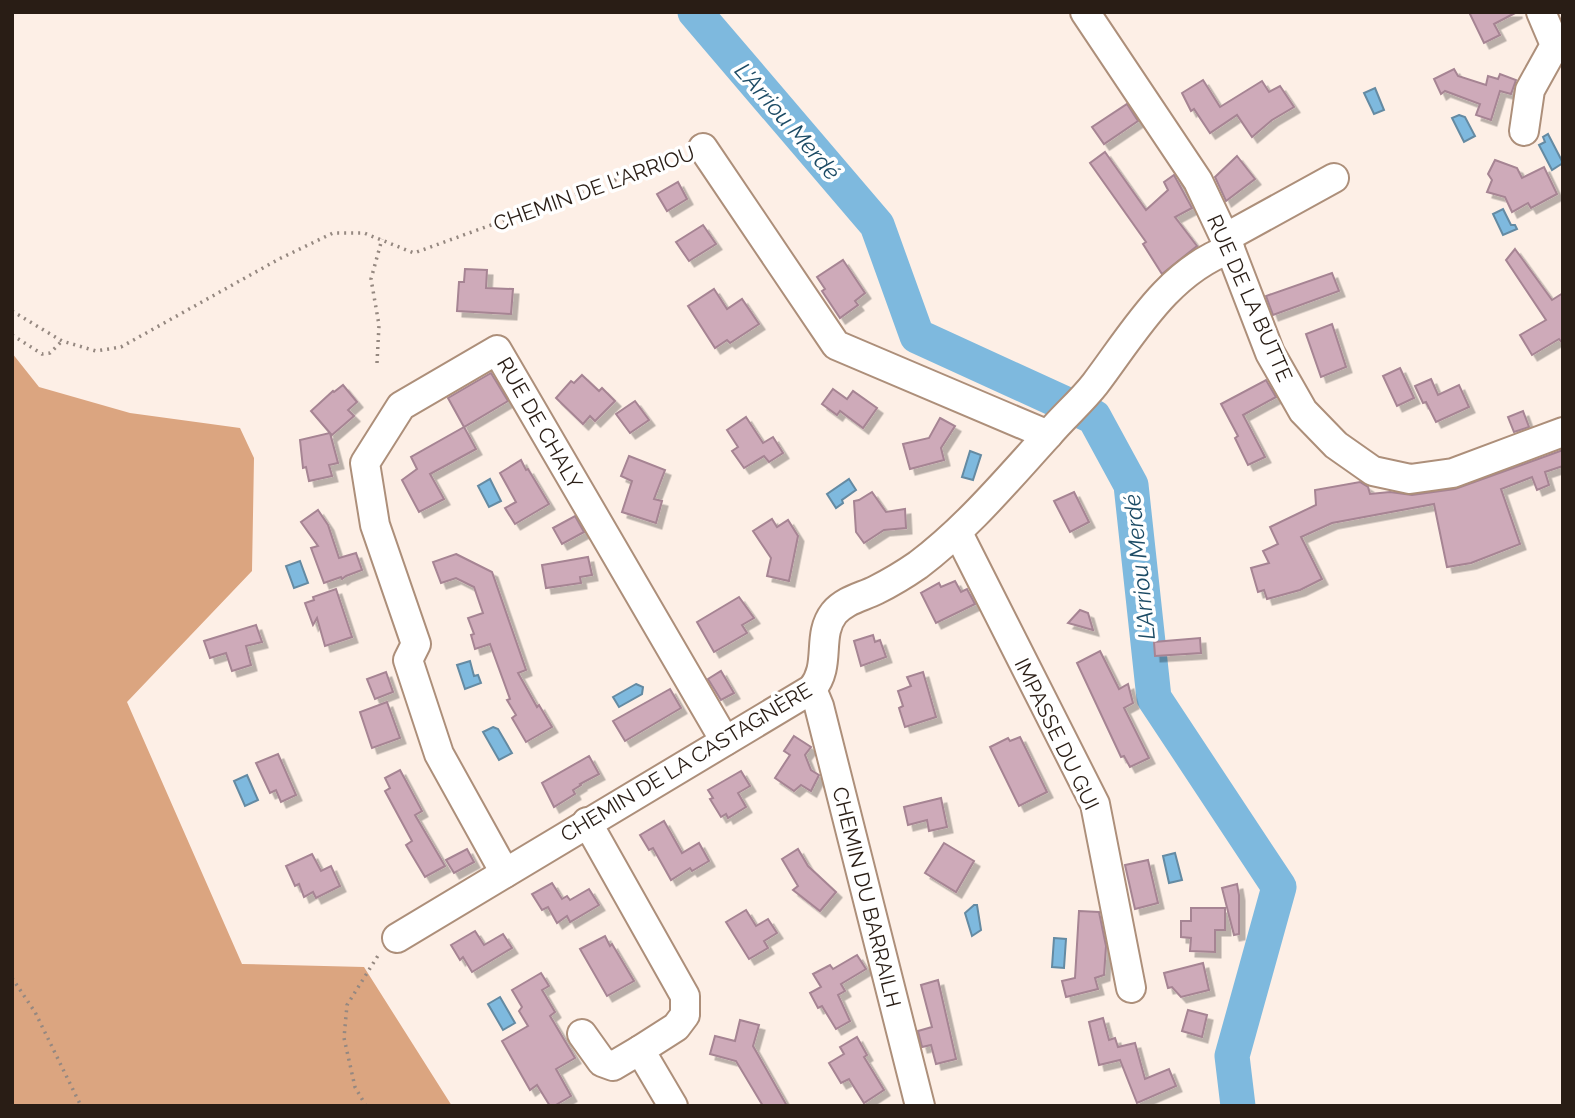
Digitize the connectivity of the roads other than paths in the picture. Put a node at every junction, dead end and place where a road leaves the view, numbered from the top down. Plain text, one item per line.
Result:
1 (1085, 12) edge
2 (1541, 12) edge
3 (1559, 45) edge
4 (1524, 131) dead end
5 (703, 148) road end
6 (1335, 178) dead end
7 (1227, 244) junction
8 (1051, 432) junction
9 (1563, 432) edge
10 (958, 533) junction
11 (813, 689) junction
12 (725, 741) junction
13 (587, 822) junction
14 (505, 873) junction
15 (397, 938) road end
16 (1131, 988) dead end
17 (582, 1034) dead end
18 (640, 1050) junction
19 (673, 1106) edge
20 (920, 1106) edge

1 - 7 street, RUE DE LA BUTTE
2 - 3 street
3 - 4 street
5 - 8 street, CHEMIN DE L'ARRIOU
6 - 7 street
7 - 8 street
7 - 9 street, RUE DE LA BUTTE
8 - 10 street, CHEMIN DE LA CASTAGNÈRE
10 - 11 street, CHEMIN DE LA CASTAGNÈRE
10 - 16 street, IMPASSE DU GUI
11 - 12 street, CHEMIN DE LA CASTAGNÈRE
11 - 20 street, CHEMIN DU BARRAILH
12 - 13 street, CHEMIN DE LA CASTAGNÈRE
12 - 14 street, RUE DE CHALY
13 - 14 street, CHEMIN DE LA CASTAGNÈRE
13 - 18 street
14 - 15 street, CHEMIN DE LA CASTAGNÈRE
17 - 18 street
18 - 19 street

